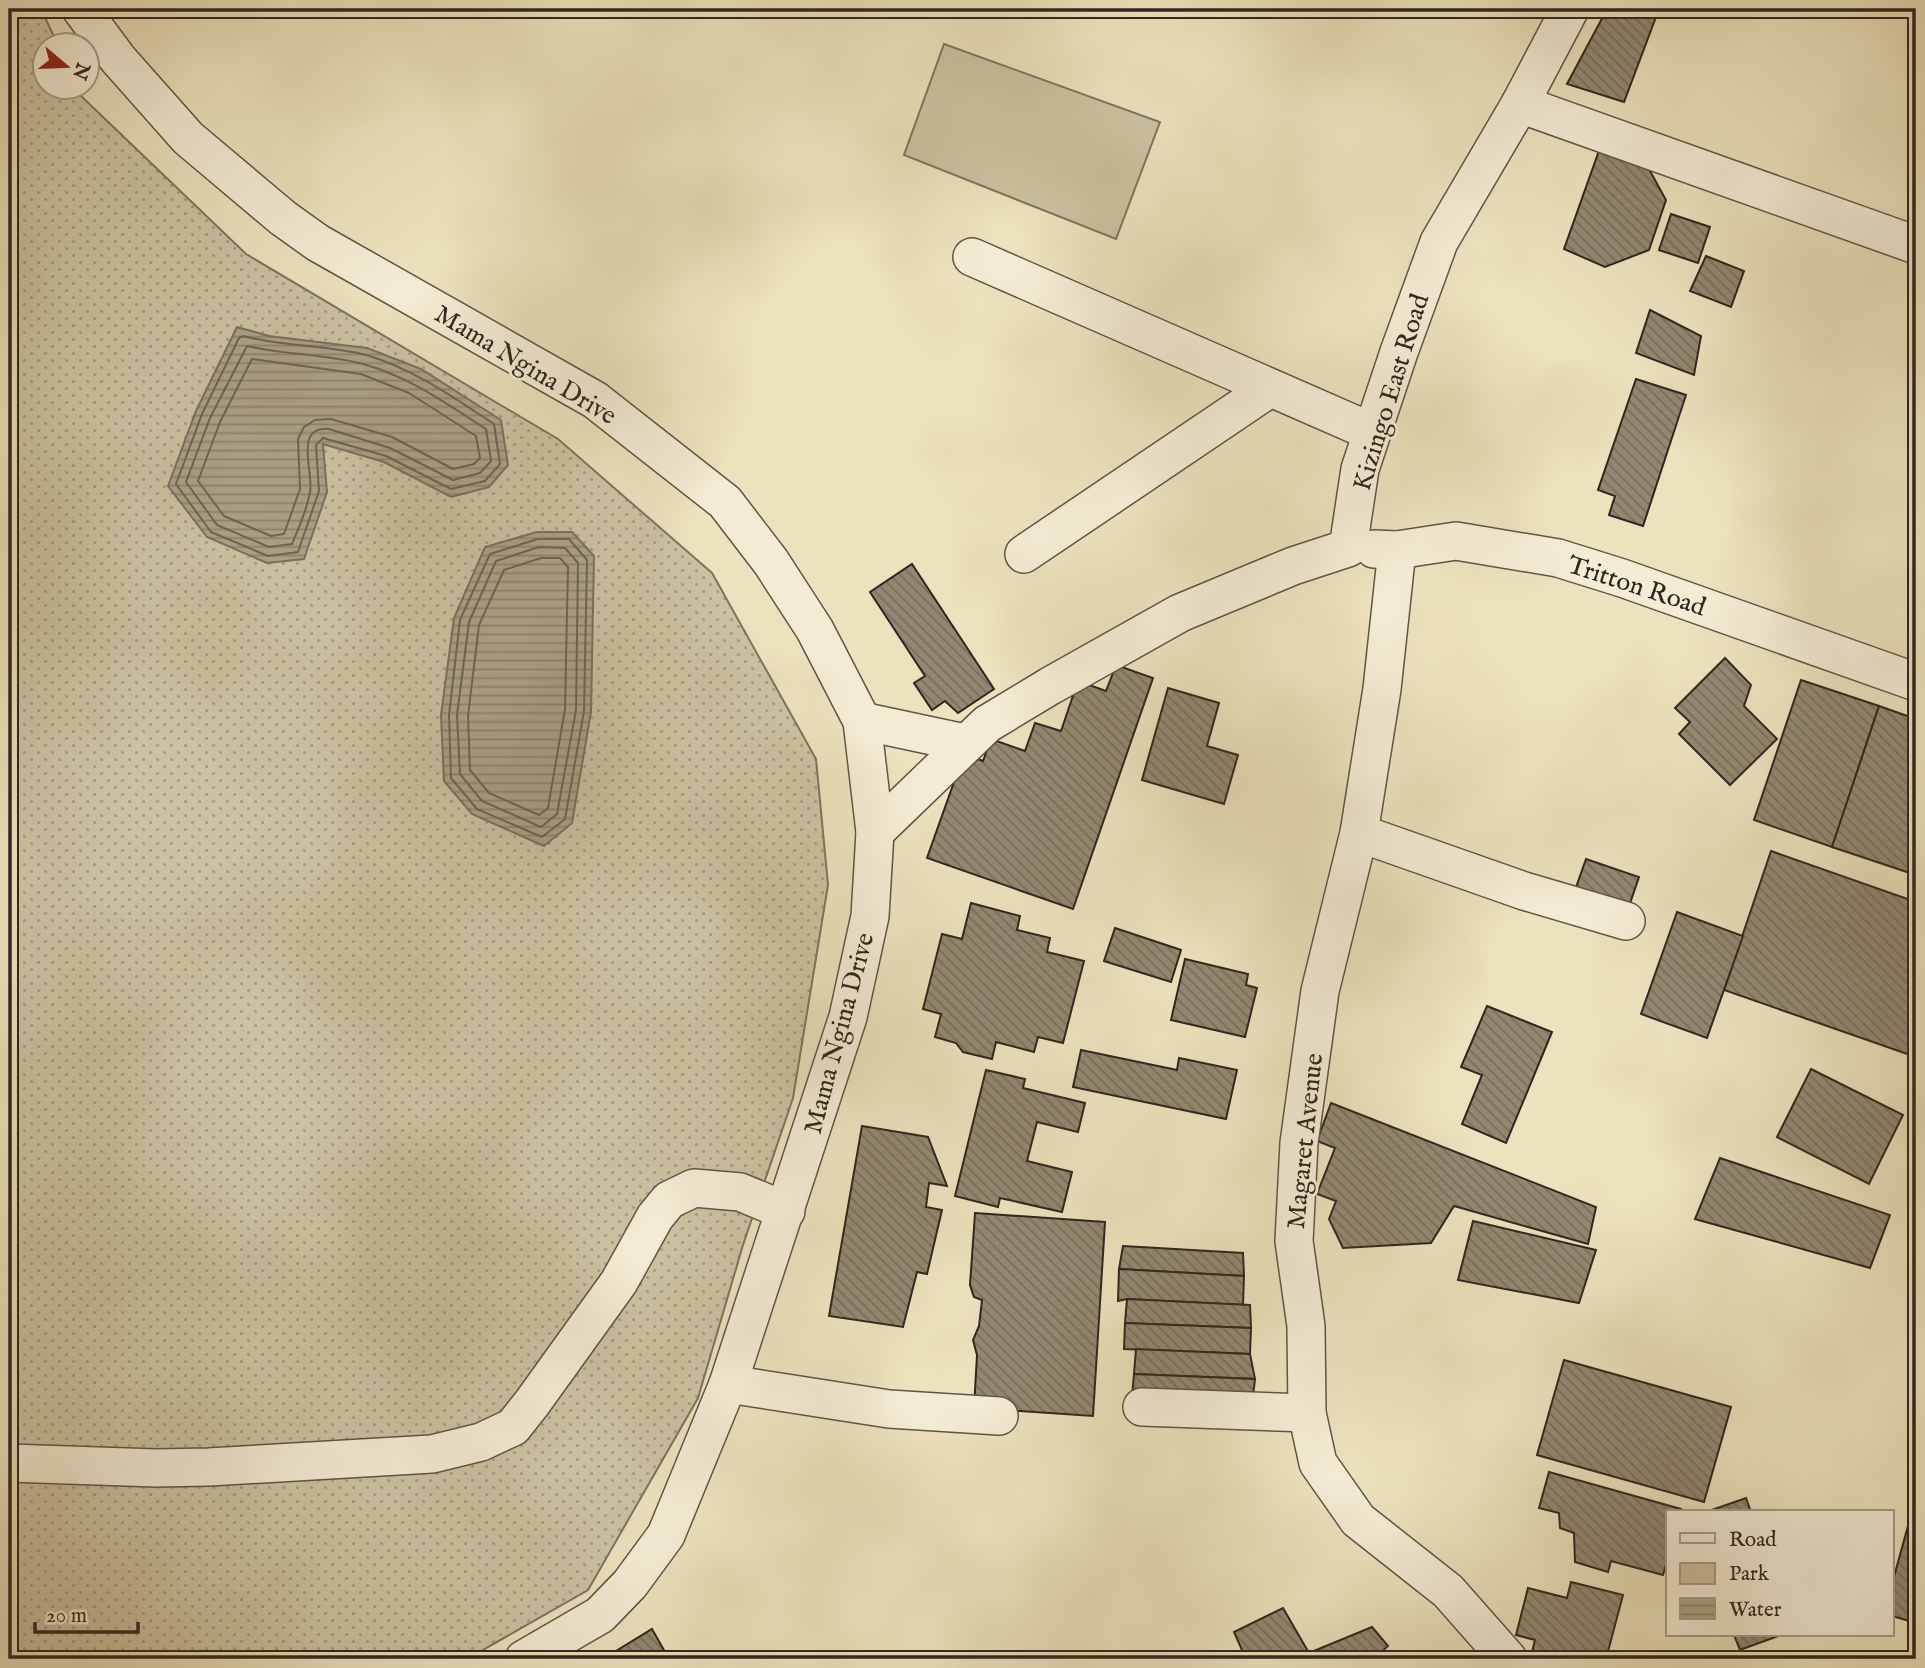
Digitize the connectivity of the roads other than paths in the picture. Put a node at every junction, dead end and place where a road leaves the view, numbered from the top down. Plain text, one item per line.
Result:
1 (81, 9) edge
2 (1570, 9) edge
3 (1520, 104) junction
4 (1916, 245) edge
5 (972, 257) dead end
6 (1270, 388) junction
7 (1372, 432) junction
8 (1348, 548) junction
9 (1397, 550) junction
10 (1024, 554) dead end
11 (1916, 682) edge
12 (862, 721) junction
13 (965, 743) junction
14 (875, 831) junction
15 (1359, 833) junction
16 (1626, 921) dead end
17 (786, 1211) junction
18 (728, 1384) junction
19 (1142, 1408) dead end
20 (1307, 1413) junction
21 (999, 1416) dead end
22 (9, 1463) edge
23 (524, 1659) edge
24 (1508, 1659) edge

1 - 12 street, Mama Ngina Drive
2 - 3 street, Kizingo East Road
3 - 4 street
3 - 7 street, Kizingo East Road
5 - 6 street
6 - 7 street
6 - 10 street
7 - 8 street, Kizingo East Road
8 - 9 street, Tritton Road
8 - 13 street
9 - 11 street, Tritton Road
9 - 15 street, Magaret Avenue
12 - 13 street
12 - 14 street, Mama Ngina Drive
13 - 14 street
14 - 17 street, Mama Ngina Drive
15 - 16 street
15 - 20 street, Magaret Avenue
17 - 18 street, Mama Ngina Drive
17 - 22 street
18 - 21 street
18 - 23 street, Mama Ngina Drive
19 - 20 street
20 - 24 street, Magaret Avenue

